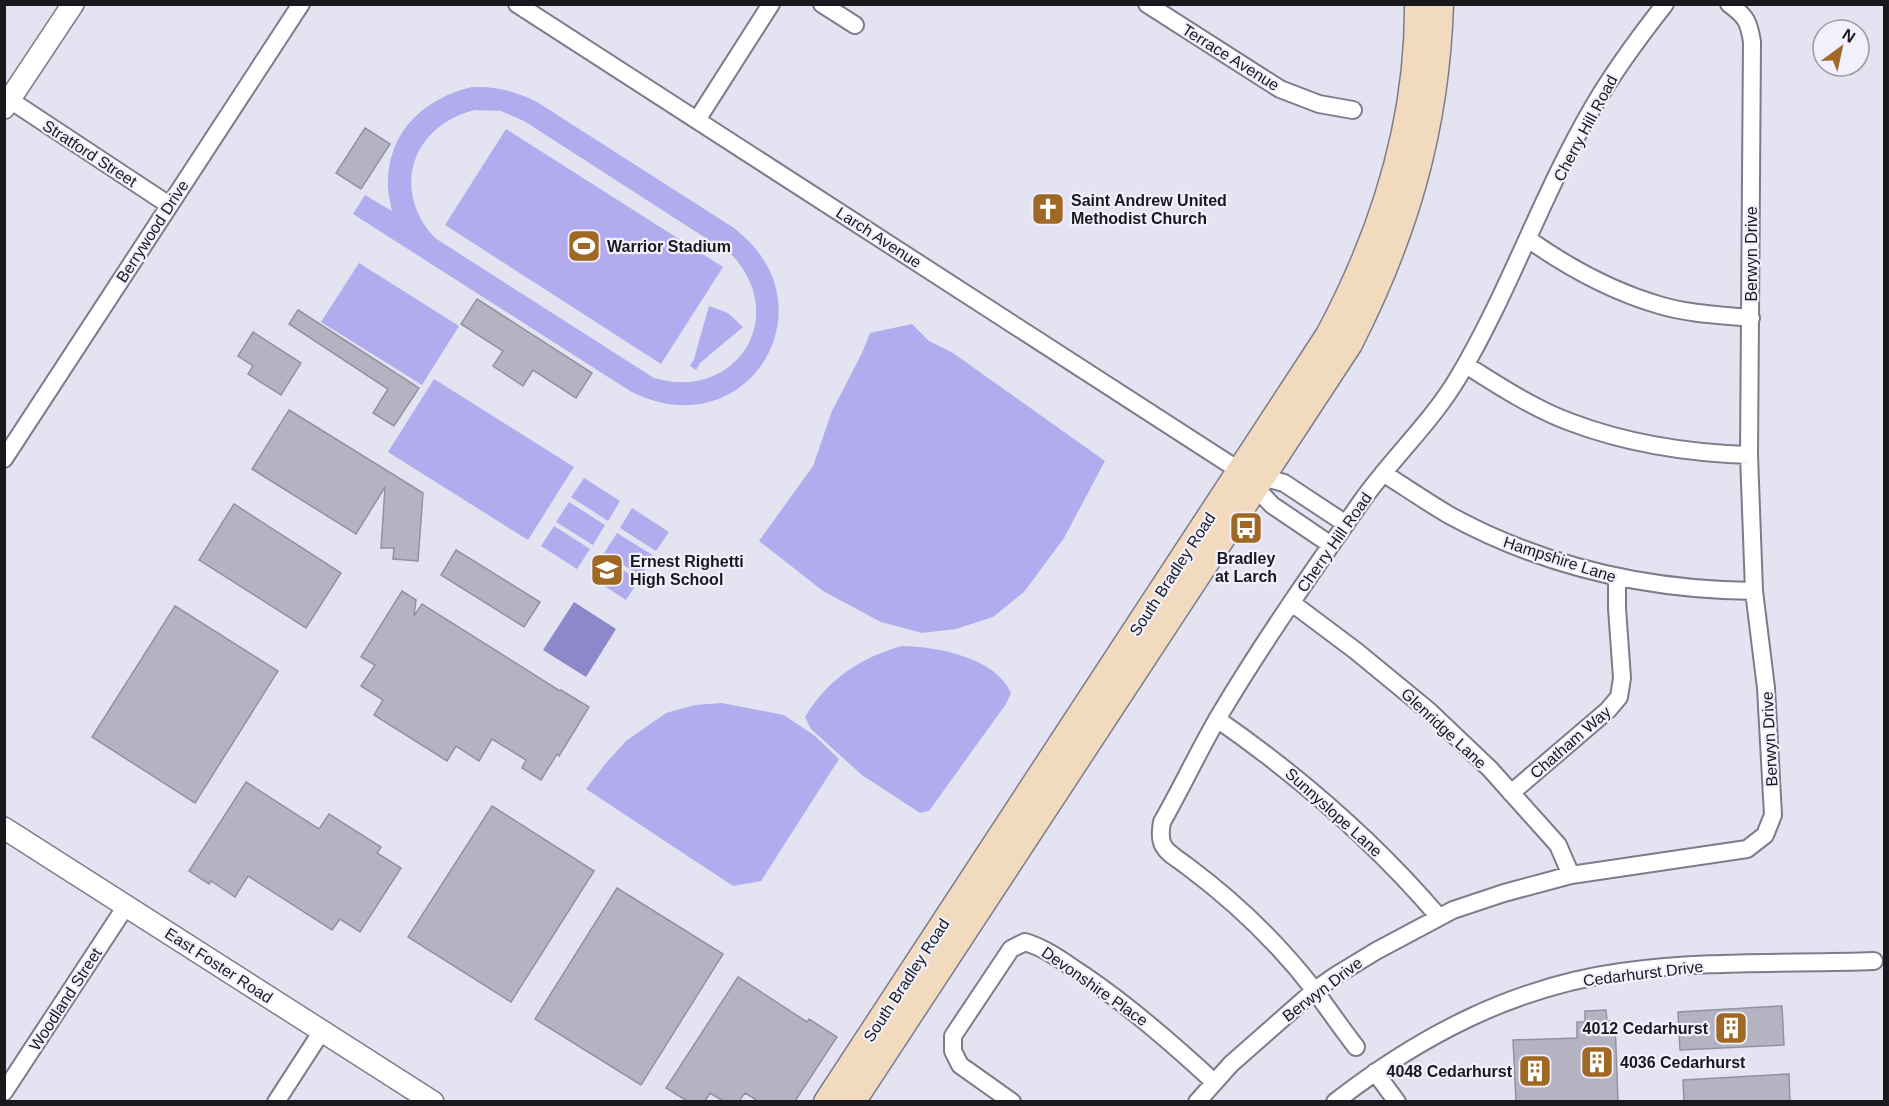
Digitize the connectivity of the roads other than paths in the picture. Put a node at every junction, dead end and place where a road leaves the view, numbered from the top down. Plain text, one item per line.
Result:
1 (73, 4) edge
2 (301, 4) edge
3 (517, 4) edge
4 (771, 4) edge
5 (822, 4) edge
6 (1147, 4) edge
7 (1417, 4) edge
8 (1441, 4) edge
9 (1665, 4) edge
10 (1729, 4) edge
11 (541, 11) edge
12 (855, 26) dead end
13 (7, 104) edge
14 (1353, 110) dead end
15 (697, 120) junction
16 (169, 205) junction
17 (1528, 240) junction
18 (1750, 318) junction
19 (1466, 365) junction
20 (1749, 455) junction
21 (4, 459) edge
22 (1383, 473) junction
23 (1253, 479) junction
24 (1346, 524) junction
25 (1331, 545) junction
26 (1617, 578) junction
27 (1754, 591) junction
28 (1292, 603) junction
29 (1217, 719) junction
30 (1511, 793) junction
31 (4, 828) edge
32 (1571, 875) junction
33 (126, 906) junction
34 (1439, 917) junction
35 (1875, 961) dead end
36 (1315, 990) junction
37 (322, 1031) junction
38 (1356, 1047) dead end
39 (1375, 1072) junction
40 (1214, 1082) junction
41 (4, 1092) edge
42 (276, 1101) edge
43 (432, 1101) edge
44 (826, 1101) edge
45 (853, 1101) edge
46 (1012, 1101) edge
47 (1197, 1101) edge
48 (1335, 1101) edge
49 (1397, 1101) edge

1 - 13 street
2 - 16 street, Berrywood Drive
3 - 11 street, Larch Avenue
4 - 15 street
5 - 12 street
6 - 14 street, Terrace Avenue
7 - 23 main road, South Bradley Road
8 - 23 main road, South Bradley Road
9 - 17 street, Cherry Hill Road
10 - 18 street, Berwyn Drive
11 - 15 street, Larch Avenue
13 - 16 street, Stratford Street
15 - 23 street, Larch Avenue
16 - 21 street, Berrywood Drive
17 - 18 street
17 - 19 street, Cherry Hill Road
18 - 20 street, Berwyn Drive
19 - 20 street
19 - 22 street, Cherry Hill Road
20 - 27 street, Berwyn Drive
22 - 24 street, Cherry Hill Road
22 - 26 street, Hampshire Lane
23 - 24 street
23 - 25 street
23 - 44 main road, South Bradley Road
23 - 45 main road, South Bradley Road
24 - 25 street, Cherry Hill Road
25 - 28 street, Cherry Hill Road
26 - 27 street, Hampshire Lane
26 - 30 street, Chatham Way
27 - 32 street, Berwyn Drive
28 - 29 street, Cherry Hill Road
28 - 30 street, Glenridge Lane
29 - 34 street, Sunnyslope Lane
29 - 36 street, Cherry Hill Road
30 - 32 street, Glenridge Lane
31 - 33 street, East Foster Road
32 - 34 street, Berwyn Drive
33 - 37 street, East Foster Road
33 - 41 street, Woodland Street
34 - 36 street, Berwyn Drive
35 - 39 street, Cedarhurst Drive
36 - 38 street, Cherry Hill Road
36 - 40 street, Berwyn Drive
37 - 42 street
37 - 43 street, East Foster Road
39 - 48 street, Cedarhurst Drive
39 - 49 street
40 - 46 street, Devonshire Place
40 - 47 street, Berwyn Drive

